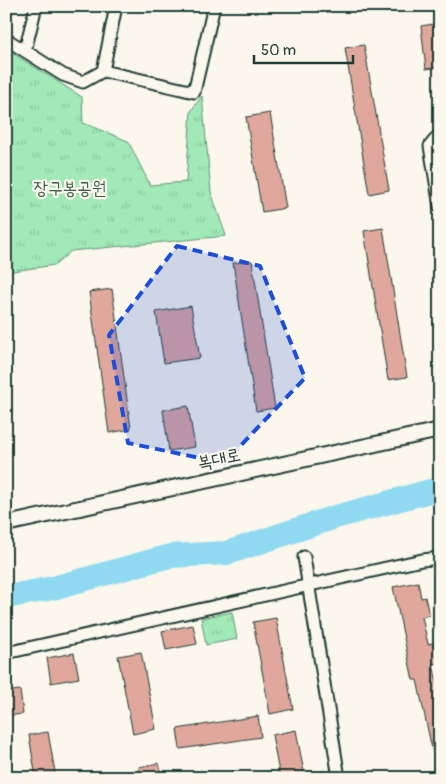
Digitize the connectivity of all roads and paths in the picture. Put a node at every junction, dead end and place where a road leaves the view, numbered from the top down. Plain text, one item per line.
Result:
1 (36, 6) edge
2 (116, 6) edge
3 (214, 6) edge
4 (6, 40) edge
5 (26, 51) junction
6 (103, 71) junction
7 (440, 134) edge
8 (440, 207) edge
9 (440, 430) edge
10 (6, 524) edge
11 (304, 557) dead end
12 (440, 558) edge
13 (309, 586) junction
14 (6, 653) edge
15 (338, 778) edge

1 - 5 street
2 - 6 street
3 - 6 street
4 - 5 street
5 - 6 street
7 - 8 street
9 - 10 street, 복대로
11 - 13 street
12 - 13 street
13 - 14 street
13 - 15 street

